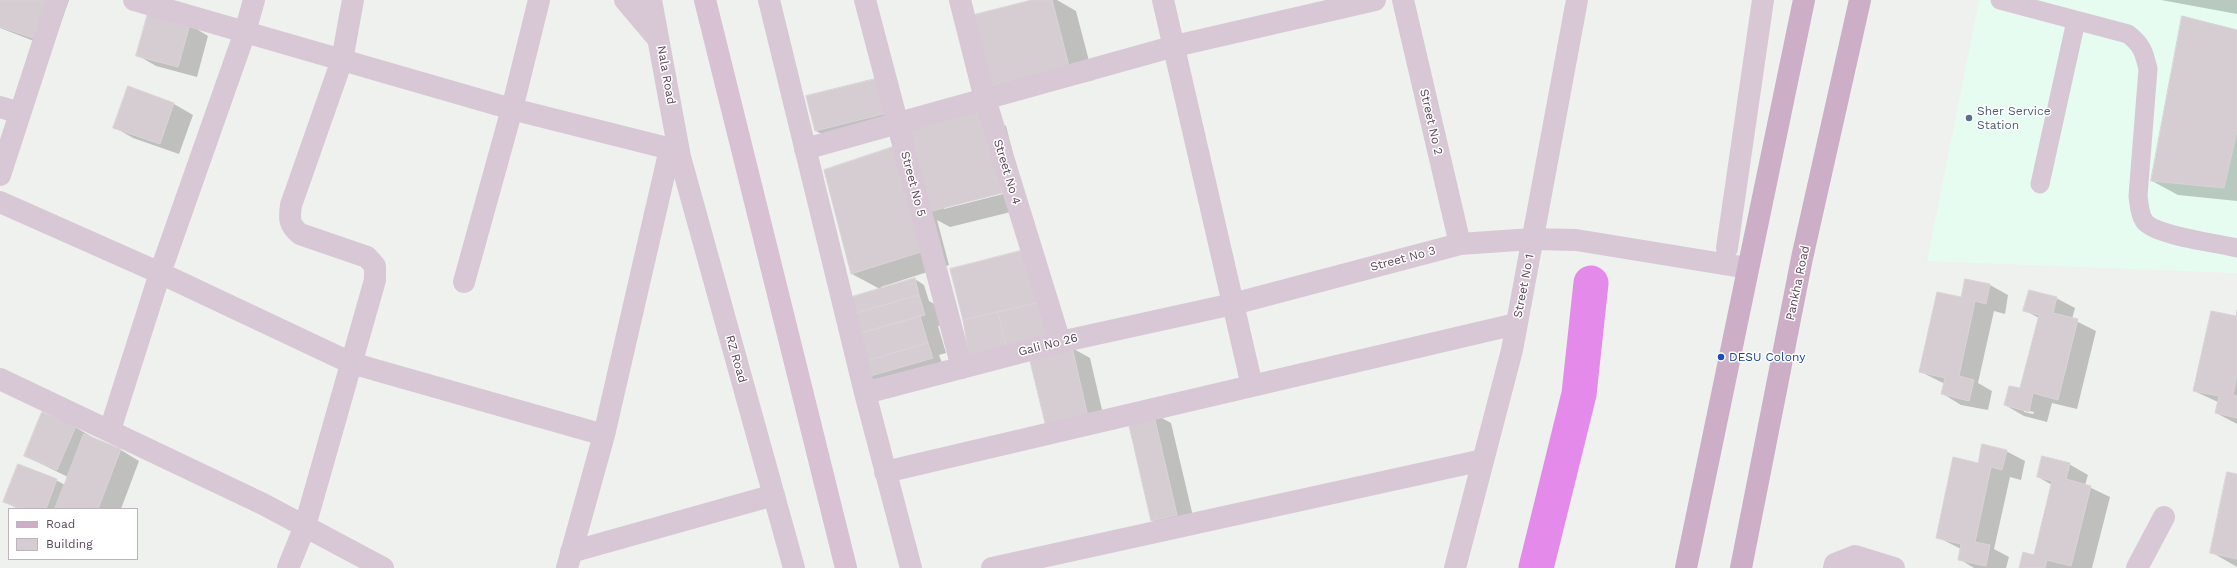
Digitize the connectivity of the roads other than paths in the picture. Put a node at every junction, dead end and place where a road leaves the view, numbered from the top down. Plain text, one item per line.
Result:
1 (57, 0) edge
2 (134, 0) edge
3 (254, 0) edge
4 (353, 0) edge
5 (539, 0) edge
6 (624, 0) edge
7 (651, 0) edge
8 (705, 0) edge
9 (769, 0) edge
10 (865, 0) edge
11 (960, 0) edge
12 (1163, 0) edge
13 (1375, 0) edge
14 (1403, 0) edge
15 (1577, 0) edge
16 (1763, 0) edge
17 (1804, 0) edge
18 (1860, 0) edge
19 (2000, 0) edge
20 (2076, 21) junction
21 (245, 32) junction
22 (660, 41) junction
23 (1175, 46) junction
24 (342, 60) junction
25 (985, 99) junction
26 (512, 109) junction
27 (10, 110) edge
28 (897, 124) junction
29 (805, 149) junction
30 (675, 150) junction
31 (0, 175) edge
32 (2040, 184) dead end
33 (0, 202) edge
34 (1532, 239) junction
35 (1460, 244) junction
36 (1727, 248) dead end
37 (2237, 248) edge
38 (1748, 268) junction
39 (160, 273) junction
40 (464, 282) dead end
41 (1233, 304) junction
42 (1516, 324) junction
43 (1060, 342) junction
44 (351, 363) junction
45 (962, 368) junction
46 (0, 379) edge
47 (1252, 386) junction
48 (866, 393) junction
49 (110, 430) junction
50 (604, 435) junction
51 (1483, 460) junction
52 (885, 472) junction
53 (774, 495) junction
54 (2164, 517) dead end
55 (304, 526) junction
56 (569, 560) edge
57 (288, 568) edge
58 (383, 568) edge
59 (794, 568) edge
60 (846, 568) edge
61 (911, 568) edge
62 (992, 568) edge
63 (1455, 568) edge
64 (1686, 568) edge
65 (1741, 568) edge
66 (1834, 568) edge
67 (1894, 568) edge
68 (2138, 568) edge

1 - 27 street
2 - 21 street
3 - 21 street
4 - 24 street
5 - 26 street
6 - 22 street
7 - 22 street, Nala Road
8 - 60 street
9 - 29 street
10 - 28 street, Street No 5
11 - 25 street, Street No 4
12 - 23 street
13 - 23 street
14 - 35 street, Street No 2
15 - 34 street, Street No 1
16 - 36 street
17 - 38 main road
18 - 65 main road, Pankha Road
19 - 20 lane
20 - 32 lane
20 - 37 lane
21 - 24 street
21 - 39 street
22 - 30 street, Nala Road
23 - 25 street
23 - 41 street
24 - 26 street
24 - 44 street
25 - 28 street
25 - 43 street, Street No 4
26 - 30 street
26 - 40 street
27 - 31 street
28 - 29 street
28 - 45 street, Street No 5
29 - 48 street
30 - 50 street
30 - 53 street, RZ Road
33 - 39 street
34 - 35 street, Street No 3
34 - 38 street, Street No 3
34 - 42 street, Street No 1
35 - 41 street, Street No 3
38 - 64 main road
39 - 44 street
39 - 49 street
41 - 43 street, Gali No 26
41 - 47 street
42 - 47 street
42 - 51 street, Street No 1
43 - 45 street, Gali No 26
44 - 50 street
44 - 55 street
45 - 48 street, Gali No 26
46 - 49 street
47 - 52 street
48 - 52 street
49 - 55 street
50 - 56 street
51 - 62 street
51 - 63 street, Street No 1
52 - 61 street
53 - 56 street
53 - 59 street, RZ Road
54 - 68 street
55 - 57 street
55 - 58 street
66 - 67 street

